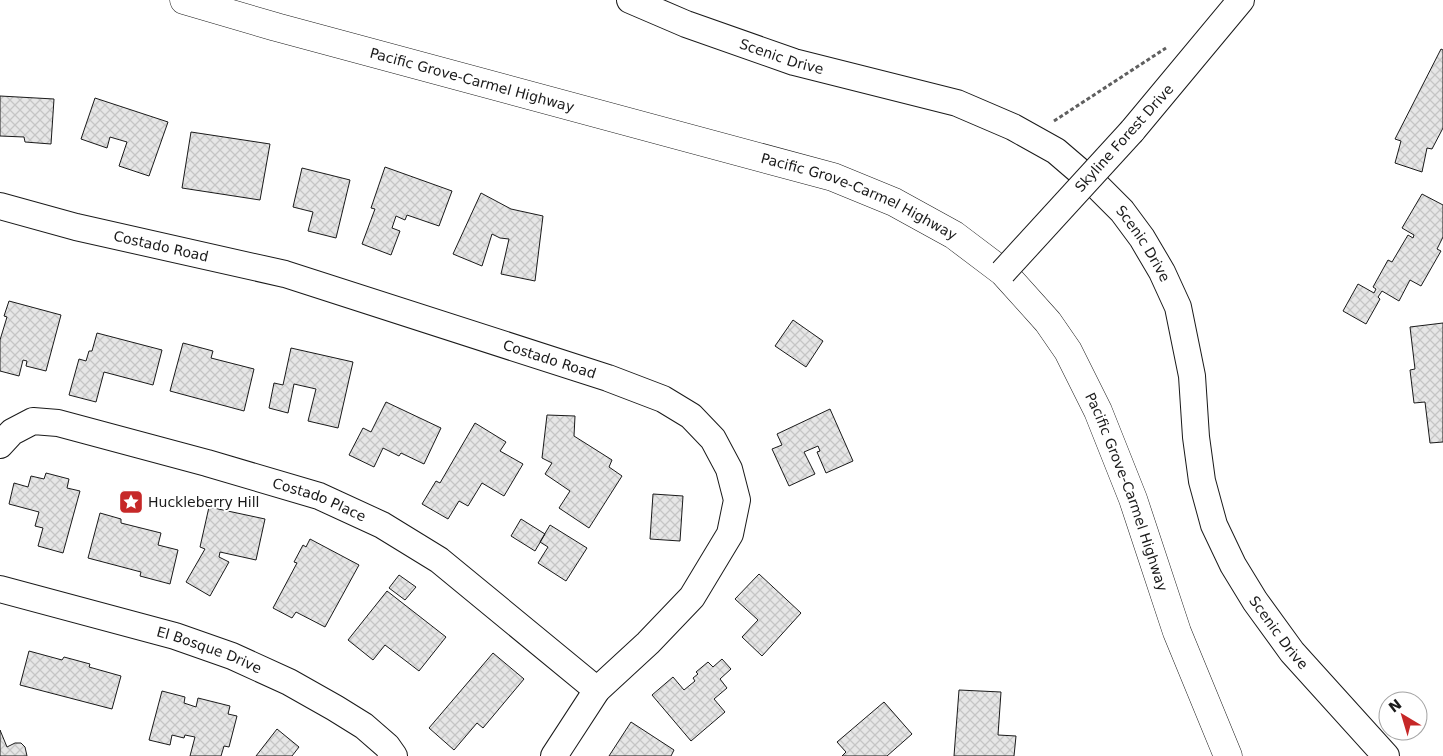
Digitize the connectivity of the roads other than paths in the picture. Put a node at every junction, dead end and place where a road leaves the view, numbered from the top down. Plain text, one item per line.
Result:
1 (184, 0) edge
2 (630, 0) edge
3 (1241, 0) edge
4 (0, 206) edge
5 (1003, 272) junction
6 (0, 445) edge
7 (0, 589) edge
8 (597, 690) junction
9 (394, 756) edge
10 (554, 756) edge
11 (1228, 756) edge
12 (1386, 756) edge

1 - 5 main road, Pacific Grove-Carmel Highway
2 - 12 street, Scenic Drive
3 - 5 street, Skyline Forest Drive, bridge
4 - 8 street, Costado Road
5 - 11 main road, Pacific Grove-Carmel Highway
6 - 8 street, Costado Place
7 - 9 street, El Bosque Drive
8 - 10 street, Costado Road

